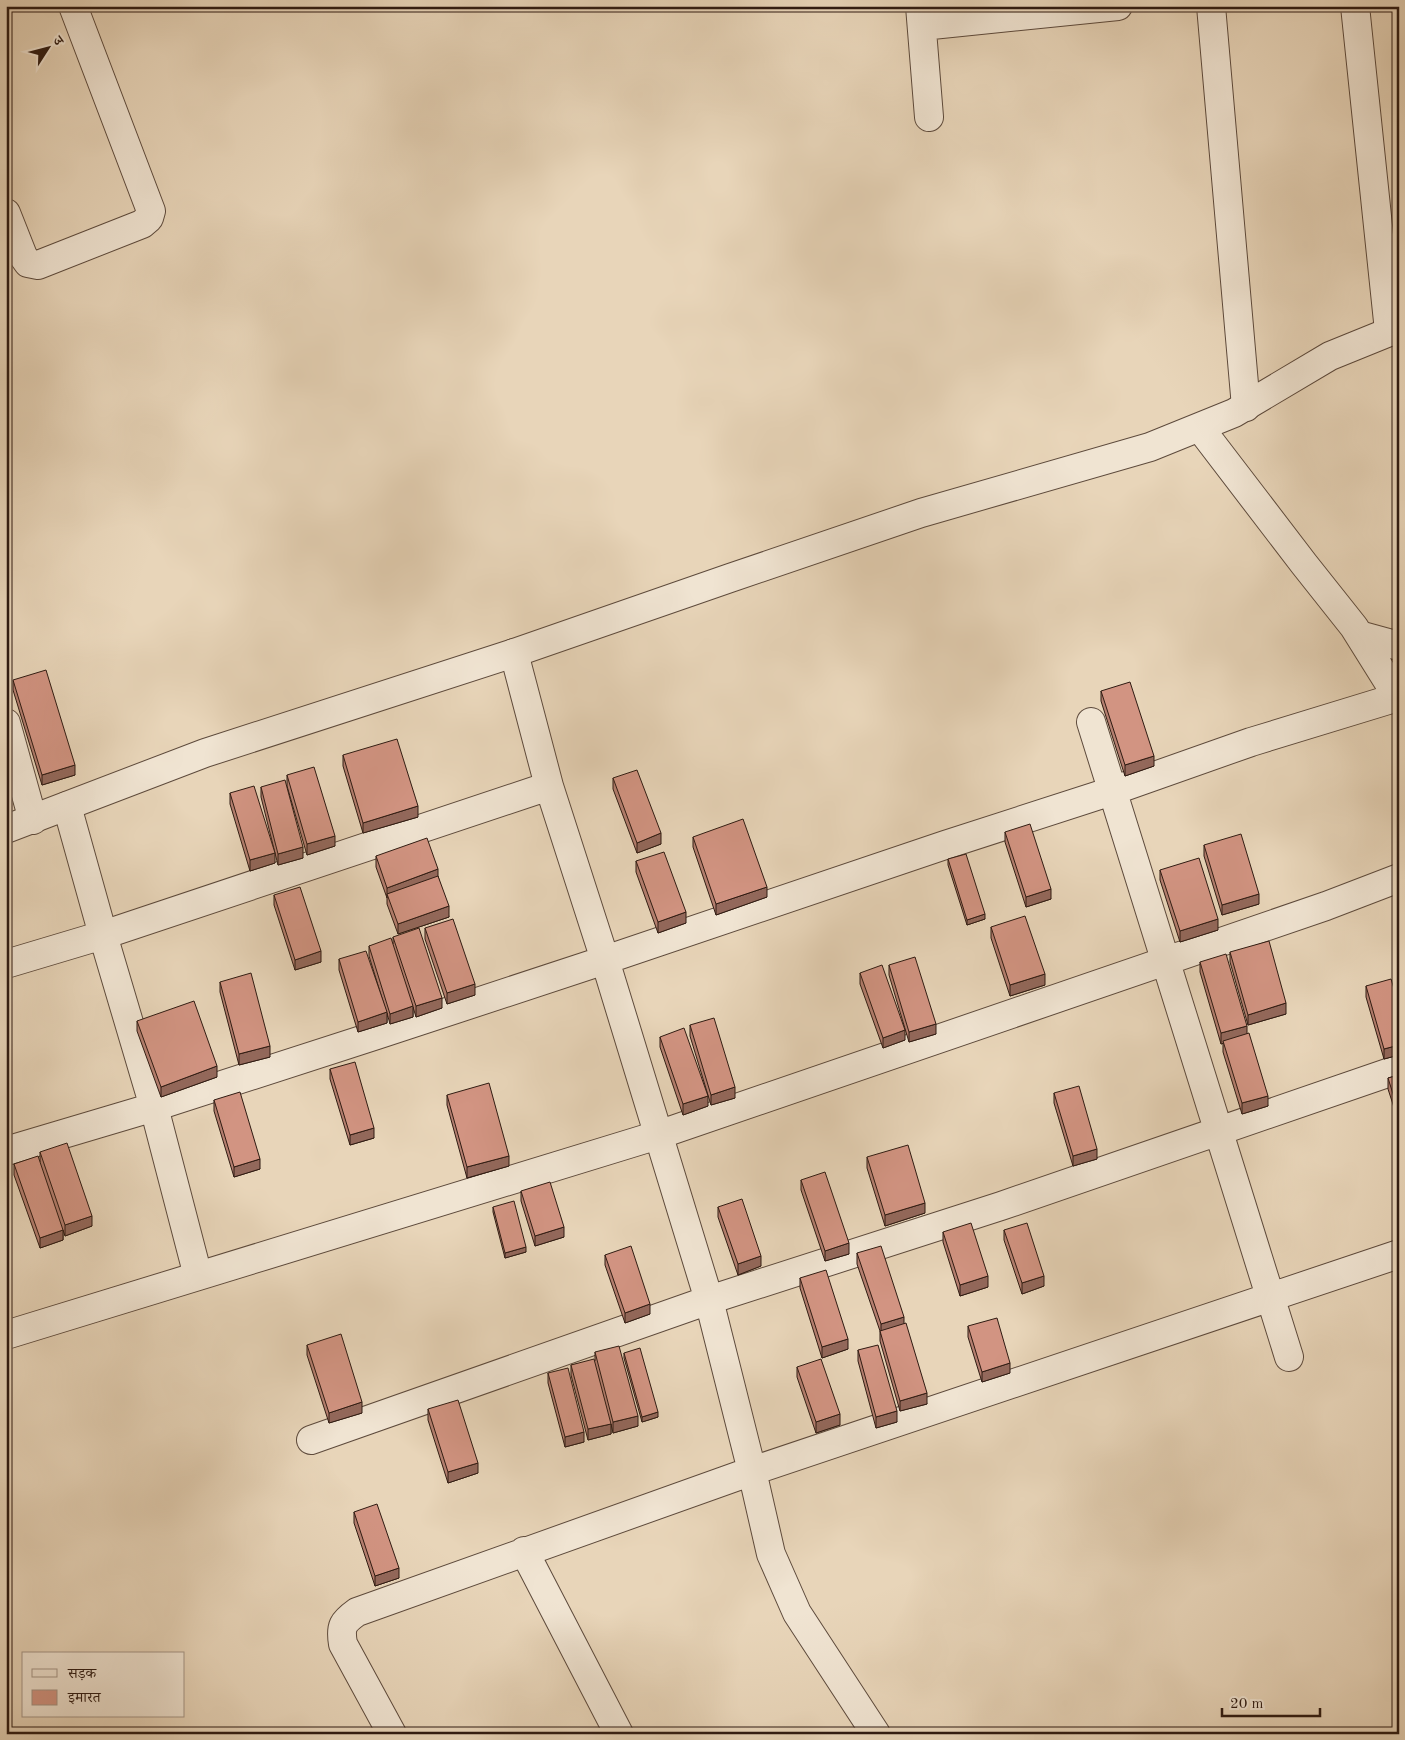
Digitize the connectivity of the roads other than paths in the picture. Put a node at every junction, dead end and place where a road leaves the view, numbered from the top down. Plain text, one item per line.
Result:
1 (74, 6) edge
2 (1118, 6) edge
3 (1211, 6) edge
4 (1355, 6) edge
5 (921, 16) edge
6 (929, 117) dead end
7 (6, 214) edge
8 (1394, 330) edge
9 (1246, 406) junction
10 (1200, 428) junction
11 (1359, 635) junction
12 (1399, 646) edge
13 (514, 653) junction
14 (1398, 698) edge
15 (1091, 722) dead end
16 (6, 723) edge
17 (549, 786) junction
18 (1112, 791) junction
19 (68, 806) junction
20 (33, 820) junction
21 (6, 829) edge
22 (1399, 878) edge
23 (103, 935) junction
24 (605, 960) junction
25 (1165, 962) junction
26 (6, 964) edge
27 (1399, 1069) edge
28 (154, 1107) junction
29 (1218, 1131) junction
30 (658, 1134) junction
31 (6, 1151) edge
32 (1399, 1254) edge
33 (198, 1276) junction
34 (1270, 1297) junction
35 (709, 1300) junction
36 (6, 1335) edge
37 (1289, 1357) dead end
38 (310, 1440) dead end
39 (752, 1471) junction
40 (524, 1551) junction
41 (392, 1734) edge
42 (619, 1734) edge
43 (876, 1734) edge

1 - 7 street
2 - 5 street
3 - 9 street
4 - 8 street
5 - 6 street
8 - 9 street
9 - 10 street
10 - 11 street
10 - 13 street
11 - 12 street
11 - 14 street
13 - 17 street
13 - 19 street
14 - 18 street
15 - 18 street
16 - 20 street
17 - 23 street
17 - 24 street
18 - 24 street
18 - 25 street
19 - 20 street
19 - 23 street
20 - 21 street
22 - 25 street
23 - 26 street
23 - 28 street
24 - 28 street
24 - 30 street
25 - 29 street
25 - 30 street
27 - 29 street
28 - 31 street
28 - 33 street
29 - 34 street
29 - 35 street
30 - 33 street
30 - 35 street
32 - 34 street
33 - 36 street
34 - 37 street
34 - 39 street
35 - 38 street
35 - 39 street
39 - 40 street
39 - 43 street
40 - 41 street
40 - 42 street

